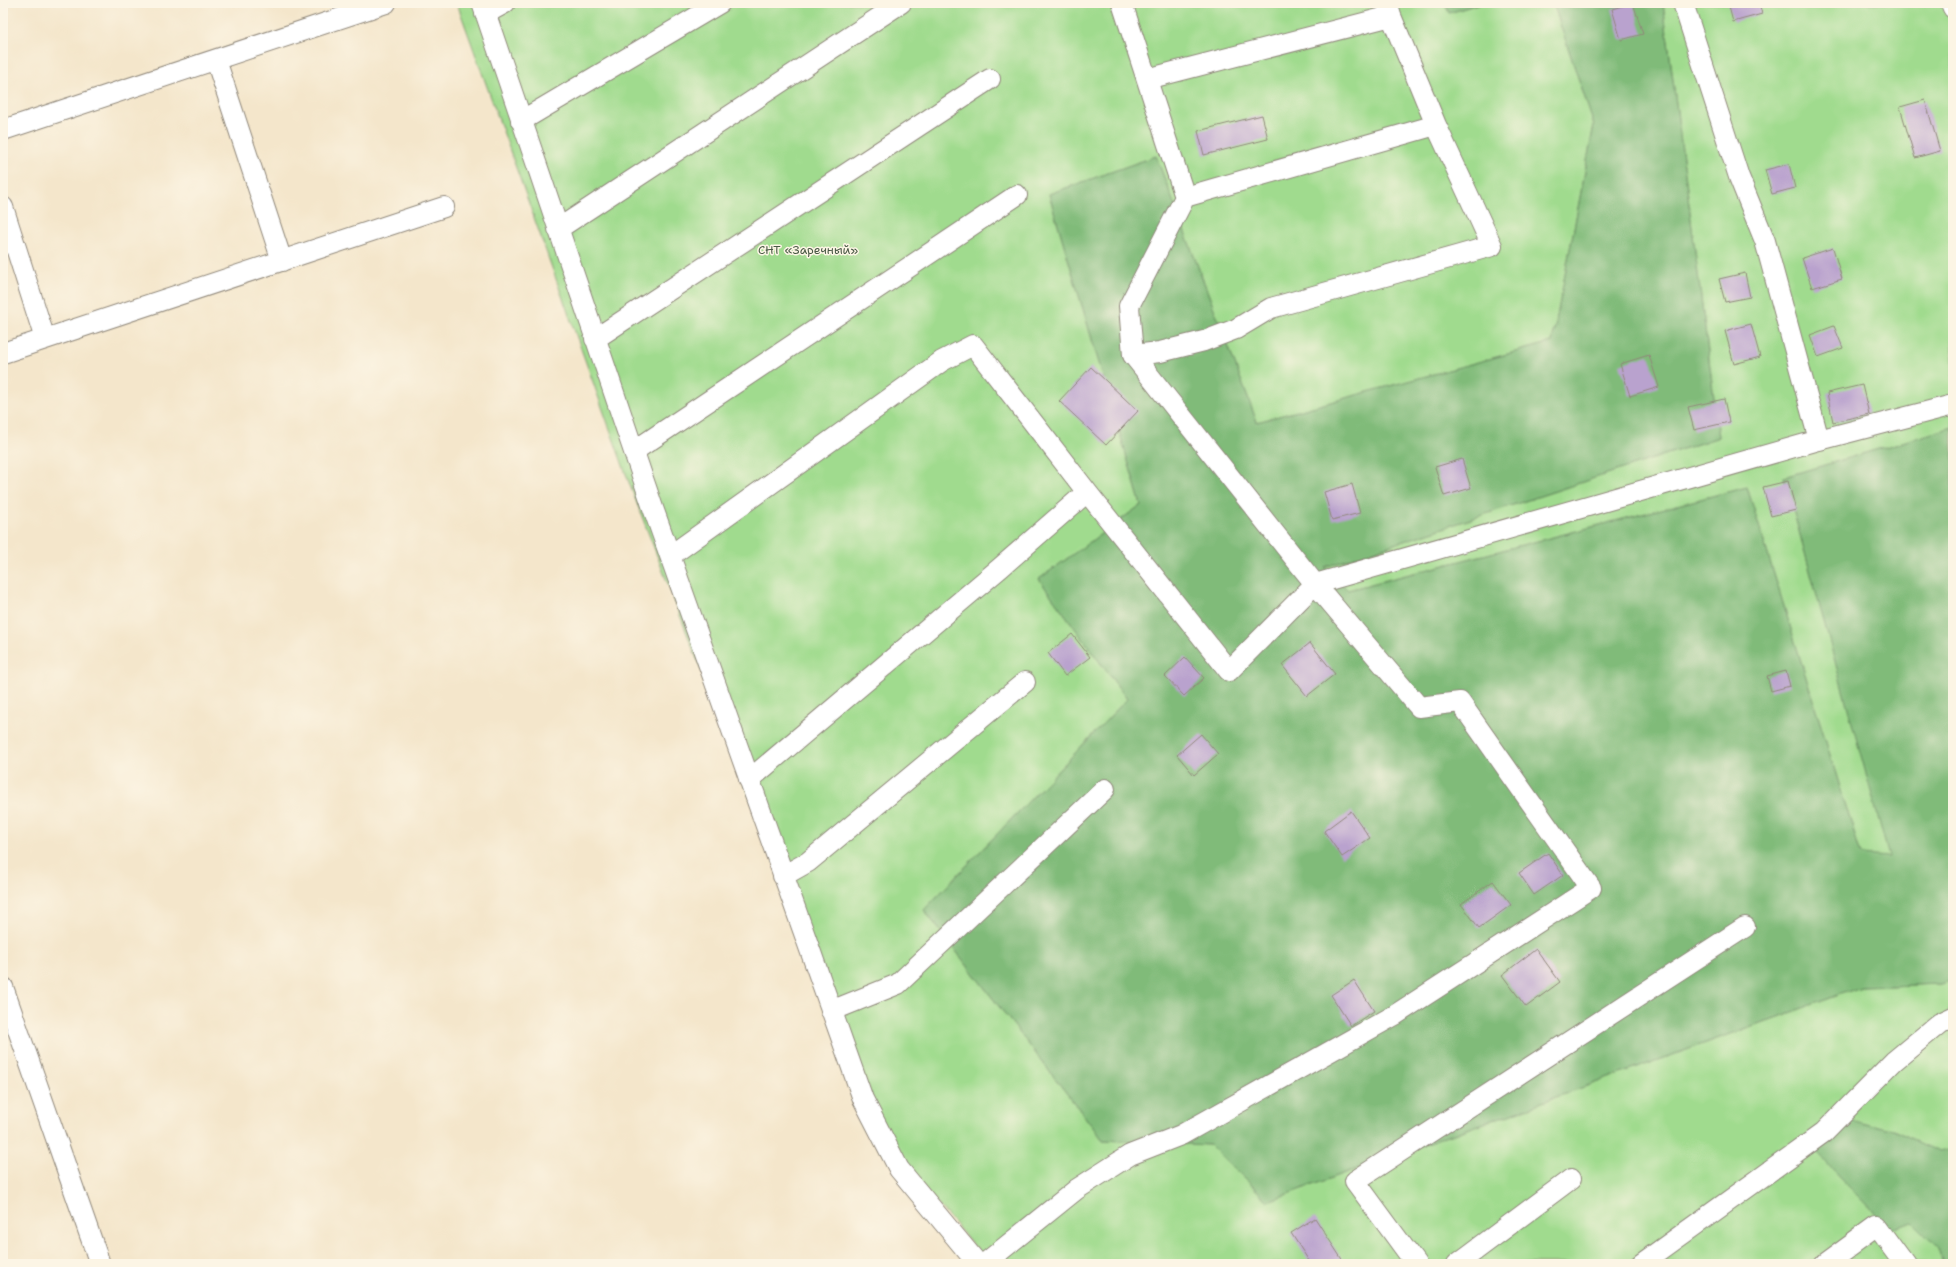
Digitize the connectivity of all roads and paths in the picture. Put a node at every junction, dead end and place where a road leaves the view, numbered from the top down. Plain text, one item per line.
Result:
1 (386, 3) edge
2 (505, 3) edge
3 (720, 3) edge
4 (901, 3) edge
5 (1122, 3) edge
6 (1683, 3) edge
7 (1951, 3) edge
8 (1953, 8) edge
9 (484, 9) edge
10 (1389, 9) edge
11 (216, 60) junction
12 (990, 79) dead end
13 (1147, 80) junction
14 (521, 121) junction
15 (1436, 125) junction
16 (3, 130) edge
17 (1017, 195) dead end
18 (1185, 197) junction
19 (3, 206) edge
20 (444, 207) dead end
21 (558, 229) junction
22 (282, 261) junction
23 (45, 339) junction
24 (595, 339) junction
25 (3, 353) edge
26 (1133, 355) junction
27 (1953, 405) edge
28 (1819, 440) junction
29 (634, 451) junction
30 (1087, 492) junction
31 (670, 556) junction
32 (1314, 584) junction
33 (1025, 682) dead end
34 (749, 780) junction
35 (1105, 789) dead end
36 (783, 876) junction
37 (1745, 927) dead end
38 (3, 987) edge
39 (831, 1010) junction
40 (1953, 1017) edge
41 (1571, 1179) dead end
42 (100, 1264) edge
43 (978, 1264) edge
44 (984, 1264) edge
45 (1416, 1264) edge
46 (1457, 1264) edge
47 (1641, 1264) edge
48 (1825, 1264) edge
49 (1905, 1264) edge

1 - 11 street
2 - 9 street
3 - 14 street
4 - 21 street
5 - 13 street
6 - 28 street
7 - 8 street
9 - 14 street
10 - 13 street
10 - 15 street
11 - 16 street
11 - 22 street
12 - 24 street
13 - 18 street
14 - 21 street
15 - 18 street
15 - 26 street
17 - 29 street
18 - 26 street
19 - 23 street
20 - 22 street
21 - 24 street
22 - 23 street
23 - 25 street
24 - 29 street
26 - 32 street
27 - 28 street
28 - 32 street
29 - 31 street
30 - 31 street
30 - 32 street
30 - 34 street
31 - 34 street
32 - 44 street
33 - 36 street
34 - 36 street
35 - 39 street
36 - 39 street
37 - 45 street
38 - 42 street
39 - 43 street
40 - 47 street
41 - 46 street
48 - 49 street

